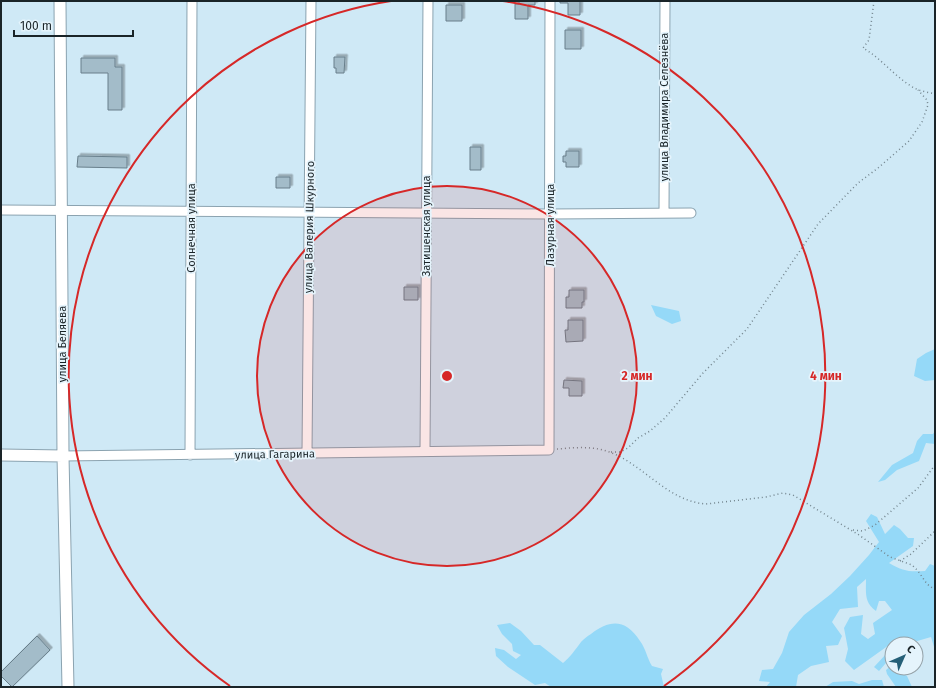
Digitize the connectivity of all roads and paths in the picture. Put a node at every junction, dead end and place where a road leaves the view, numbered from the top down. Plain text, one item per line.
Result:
1 (60, 1) edge
2 (192, 1) edge
3 (312, 1) edge
4 (428, 1) edge
5 (550, 1) edge
6 (665, 1) edge
7 (874, 1) edge
8 (918, 90) junction
9 (935, 94) edge
10 (1, 210) edge
11 (62, 210) junction
12 (191, 211) junction
13 (310, 212) junction
14 (427, 213) junction
15 (691, 213) dead end
16 (550, 214) junction
17 (664, 214) junction
18 (549, 450) junction
19 (425, 451) junction
20 (611, 452) junction
21 (307, 453) junction
22 (1, 455) edge
23 (190, 455) junction
24 (63, 456) junction
25 (935, 465) edge
26 (851, 530) junction
27 (935, 531) edge
28 (900, 561) junction
29 (935, 590) edge
30 (68, 687) edge

1 - 11 street, улица Беляева
2 - 12 street, Солнечная улица
3 - 13 street, улица Валерия Шкурного
4 - 14 street, Затишенская улица
5 - 16 street, Лазурная улица
6 - 17 street, улица Владимира Селезнёва
7 - 8 path
8 - 9 path
8 - 20 path
10 - 11 street
11 - 12 street
11 - 24 street, улица Беляева
12 - 13 street
12 - 23 street, Солнечная улица
13 - 14 street
13 - 21 street, улица Валерия Шкурного
14 - 16 street
14 - 19 street, Затишенская улица
15 - 17 street
16 - 17 street
16 - 18 street, Лазурная улица
18 - 19 street, улица Гагарина
18 - 20 path
19 - 21 street, улица Гагарина
20 - 26 path
21 - 23 street, улица Гагарина
22 - 24 street, улица Гагарина
23 - 24 street, улица Гагарина
24 - 30 street, улица Беляева
25 - 26 path
26 - 28 path
27 - 28 path
28 - 29 path

